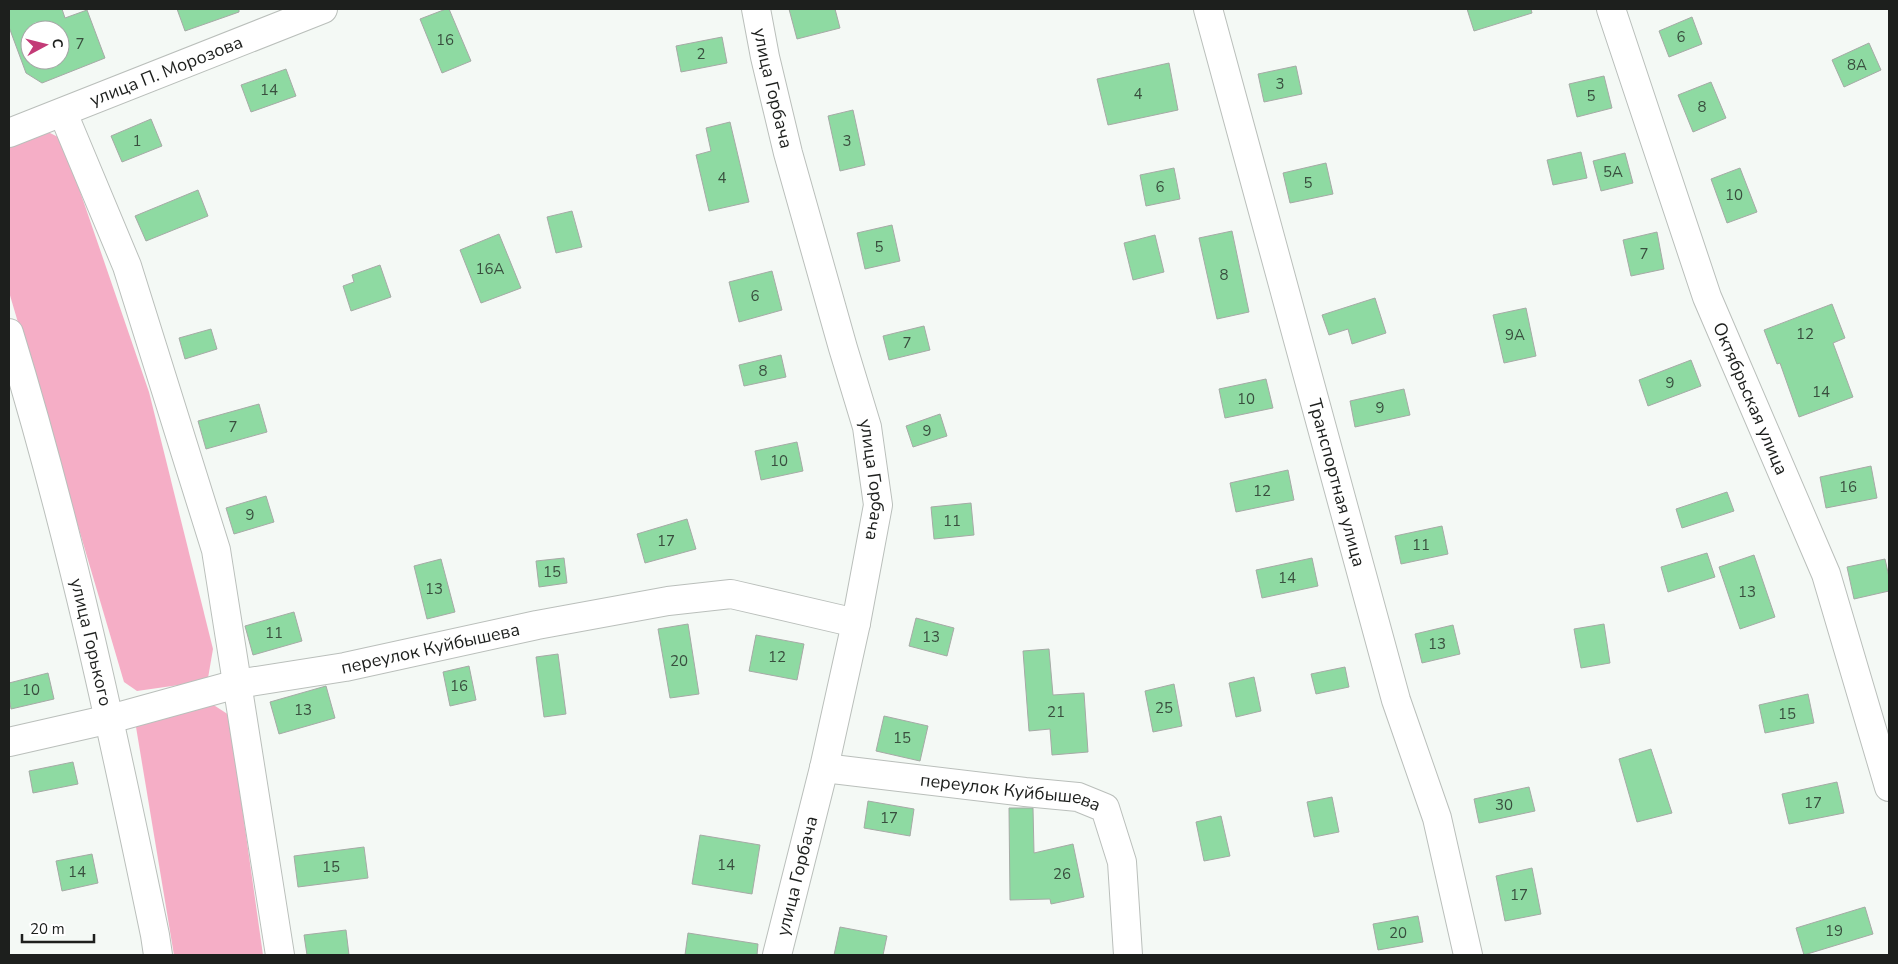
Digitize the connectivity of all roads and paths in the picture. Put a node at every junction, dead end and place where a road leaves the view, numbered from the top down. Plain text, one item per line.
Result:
1 (323, 9) edge
2 (756, 9) edge
3 (1208, 9) edge
4 (1611, 9) edge
5 (63, 113) junction
6 (9, 133) edge
7 (9, 333) edge
8 (856, 623) junction
9 (237, 684) junction
10 (110, 719) junction
11 (9, 742) edge
12 (824, 768) junction
13 (1889, 787) edge
14 (158, 955) edge
15 (280, 955) edge
16 (777, 955) edge
17 (1128, 955) edge
18 (1468, 955) edge

1 - 5 street, улица П. Морозова
2 - 8 street, улица Горбача
3 - 18 street, Транспортная улица
4 - 13 street, Октябрьская улица
5 - 6 street, улица П. Морозова
5 - 9 street
7 - 10 street, улица Горького
8 - 9 street, переулок Куйбышева
8 - 12 street, улица Горбача
9 - 10 street, переулок Куйбышева
9 - 15 street
10 - 11 street, переулок Куйбышева
10 - 14 street, улица Горького
12 - 16 street, улица Горбача
12 - 17 street, переулок Куйбышева

